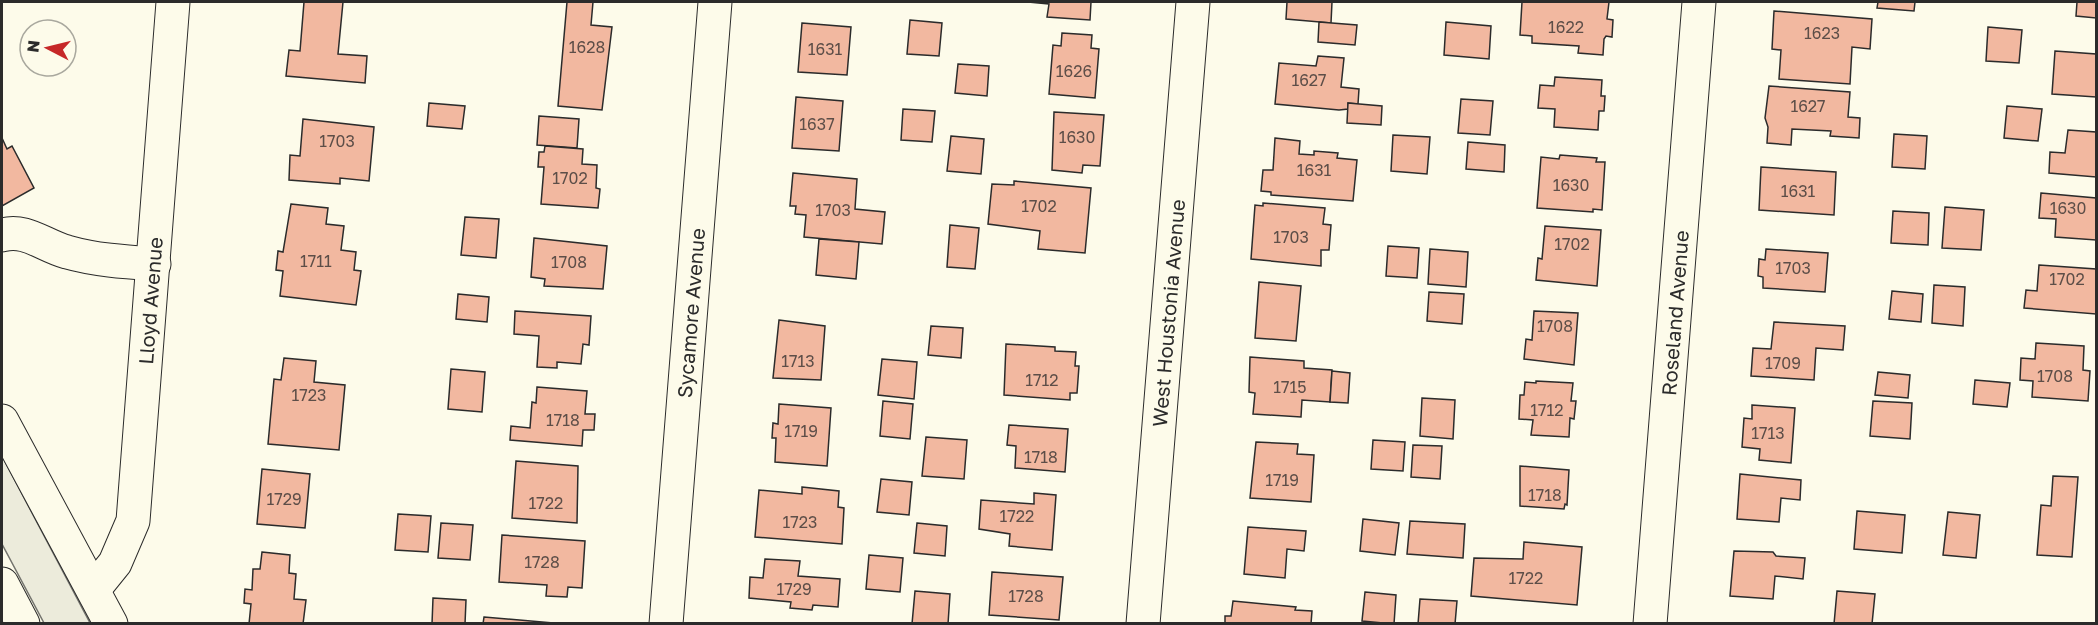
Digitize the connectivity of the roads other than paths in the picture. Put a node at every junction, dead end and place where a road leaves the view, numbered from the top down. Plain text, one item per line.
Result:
1 (173, 2) edge
2 (715, 2) edge
3 (1193, 2) edge
4 (1699, 2) edge
5 (2, 235) edge
6 (154, 264) junction
7 (2, 421) edge
8 (2, 584) edge
9 (94, 589) junction
10 (15, 621) edge
11 (111, 624) edge
12 (666, 624) edge
13 (1143, 624) edge
14 (1650, 624) edge

1 - 6 street, Lloyd Avenue
2 - 12 street, Sycamore Avenue
3 - 13 street, West Houstonia Avenue
4 - 14 street, Roseland Avenue
5 - 6 street
6 - 9 street, Lloyd Avenue
7 - 9 street
8 - 10 street
9 - 11 street

